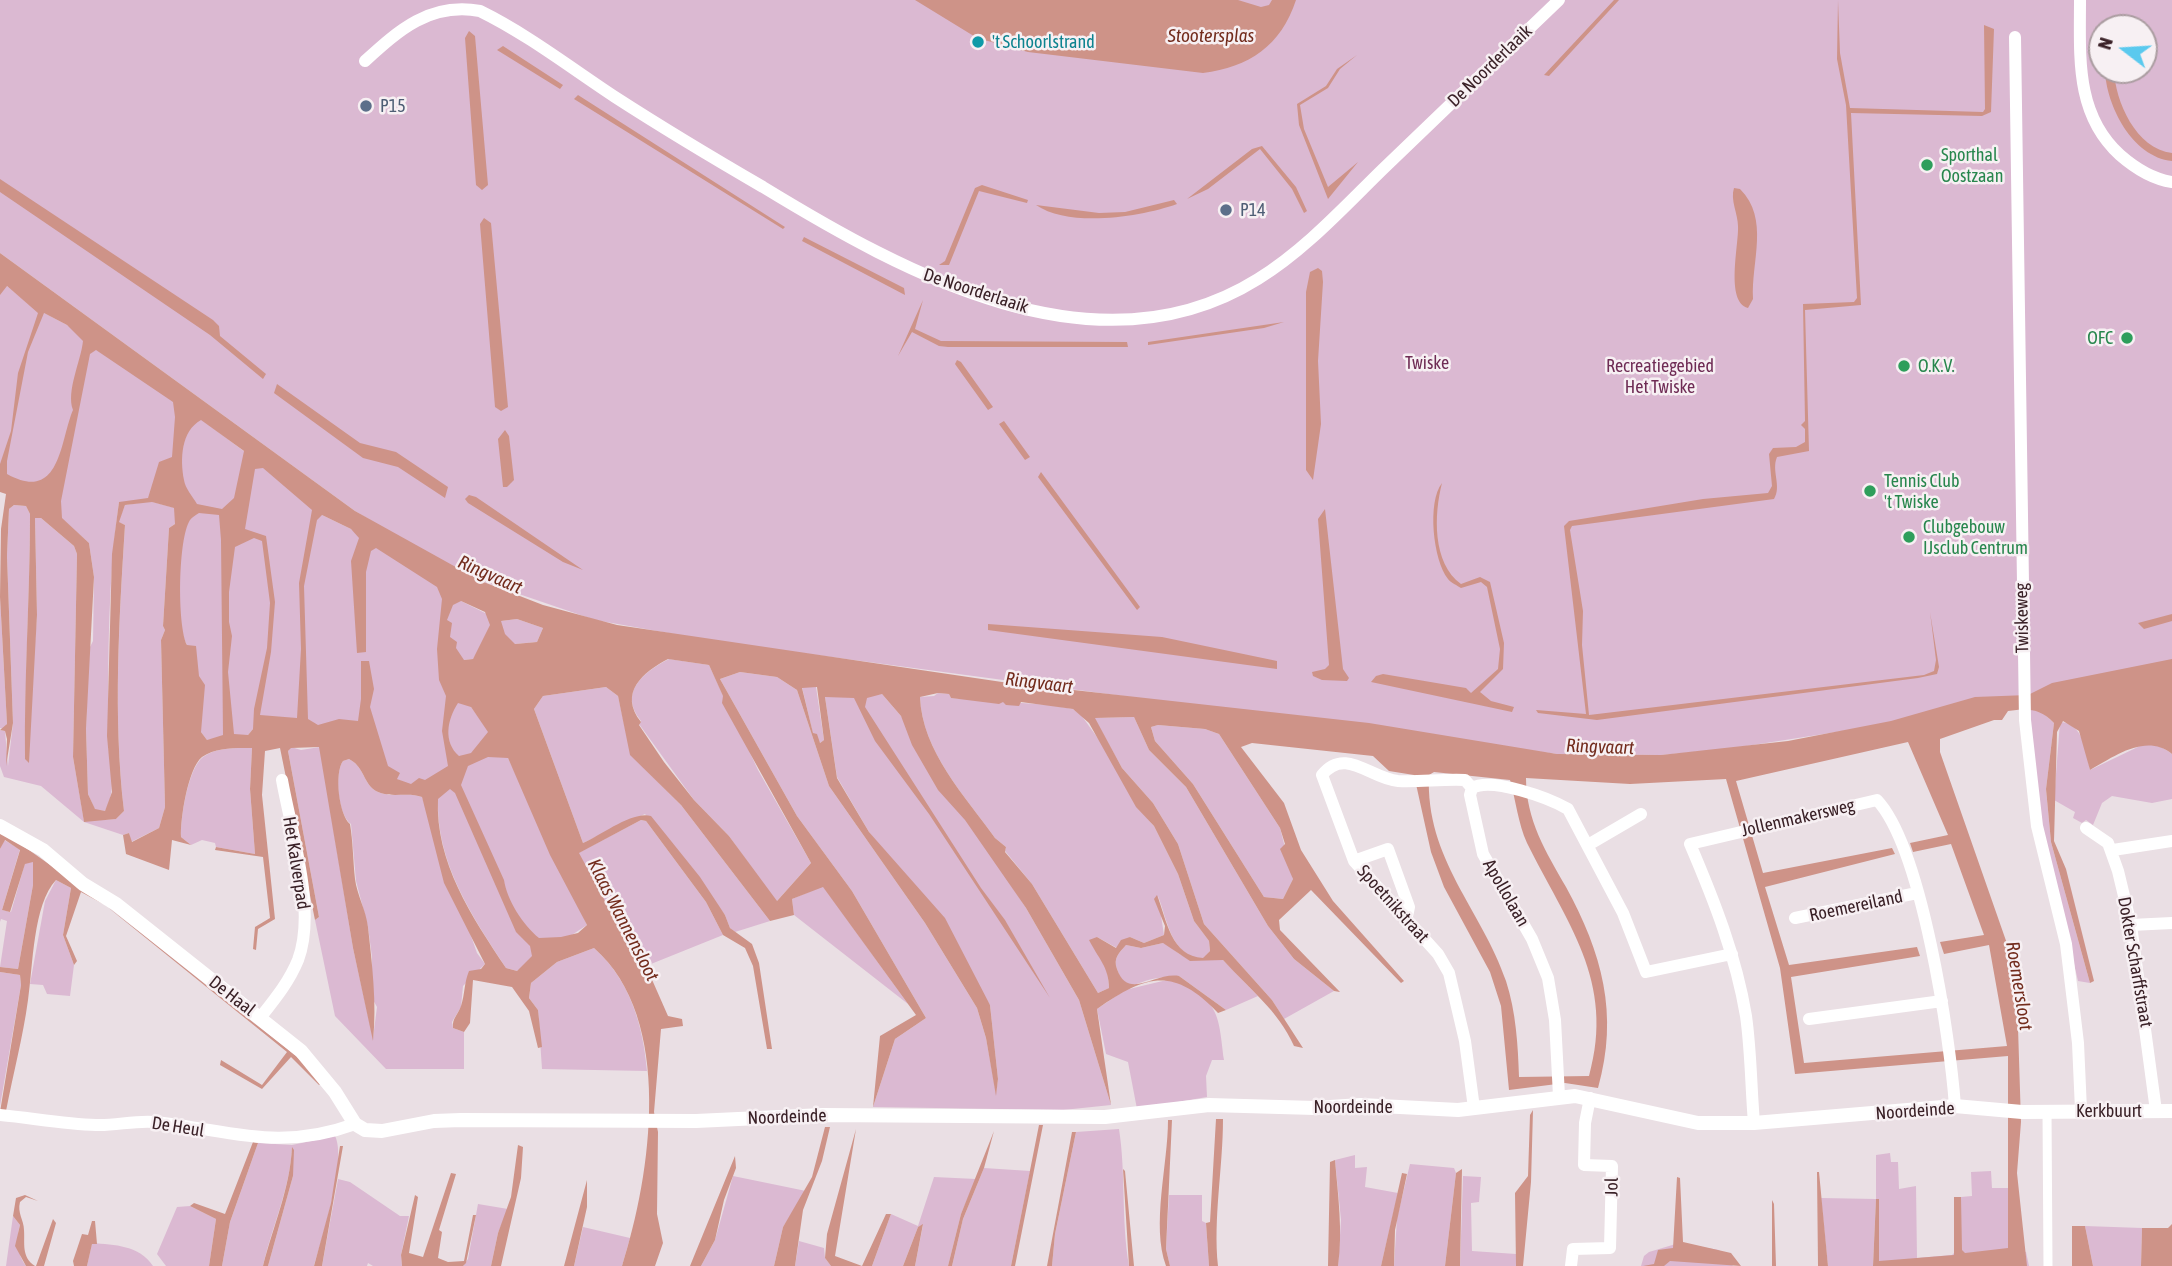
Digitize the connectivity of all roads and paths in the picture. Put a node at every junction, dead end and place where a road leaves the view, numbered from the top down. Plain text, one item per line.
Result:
1 (1559, 0) edge
2 (2080, 0) edge
3 (2015, 37) dead end
4 (365, 61) dead end
5 (2172, 182) edge
6 (282, 780) dead end
7 (1472, 788) junction
8 (1641, 814) dead end
9 (0, 826) edge
10 (2086, 828) dead end
11 (2172, 841) edge
12 (1588, 845) junction
13 (2113, 850) junction
14 (1354, 861) junction
15 (1917, 893) junction
16 (1795, 918) dead end
17 (1406, 921) junction
18 (2172, 923) edge
19 (2131, 925) junction
20 (1732, 954) junction
21 (1942, 1001) junction
22 (260, 1018) junction
23 (1808, 1019) dead end
24 (1559, 1086) junction
25 (1590, 1098) junction
26 (1955, 1106) junction
27 (1474, 1108) junction
28 (2081, 1110) junction
29 (2047, 1111) junction
30 (2156, 1111) junction
31 (2172, 1111) edge
32 (0, 1115) edge
33 (1754, 1123) junction
34 (355, 1124) junction
35 (1571, 1266) edge
36 (2048, 1266) edge

1 - 4 street, De Noorderlaaik
2 - 5 street
3 - 28 street, Twiskeweg
6 - 22 street, Het Kalverpad
7 - 12 street
7 - 14 street, Spoetnikstraat
7 - 24 street, Apollolaan
8 - 12 street
9 - 22 street, De Haal
10 - 13 street
11 - 13 street
12 - 20 street
13 - 19 street, Dokter Scharffstraat
14 - 17 street, Spoetnikstraat
14 - 17 street
15 - 16 street, Roemereiland
15 - 20 street, Jollenmakersweg
15 - 21 street, Jollenmakersweg
17 - 27 street, Spoetnikstraat
18 - 19 street
19 - 30 street, Dokter Scharffstraat
20 - 33 street, Jollenmakersweg
21 - 23 street
21 - 26 street, Jollenmakersweg
22 - 34 street, De Haal
24 - 25 street, Noordeinde
24 - 27 street, Noordeinde
25 - 33 street, Noordeinde
25 - 35 street, Jol
26 - 29 street, Noordeinde
26 - 33 street, Noordeinde
27 - 34 street, Noordeinde
28 - 29 street, Kerkbuurt
28 - 30 street, Kerkbuurt
29 - 36 street
30 - 31 street, Kerkbuurt
32 - 34 street, De Heul

